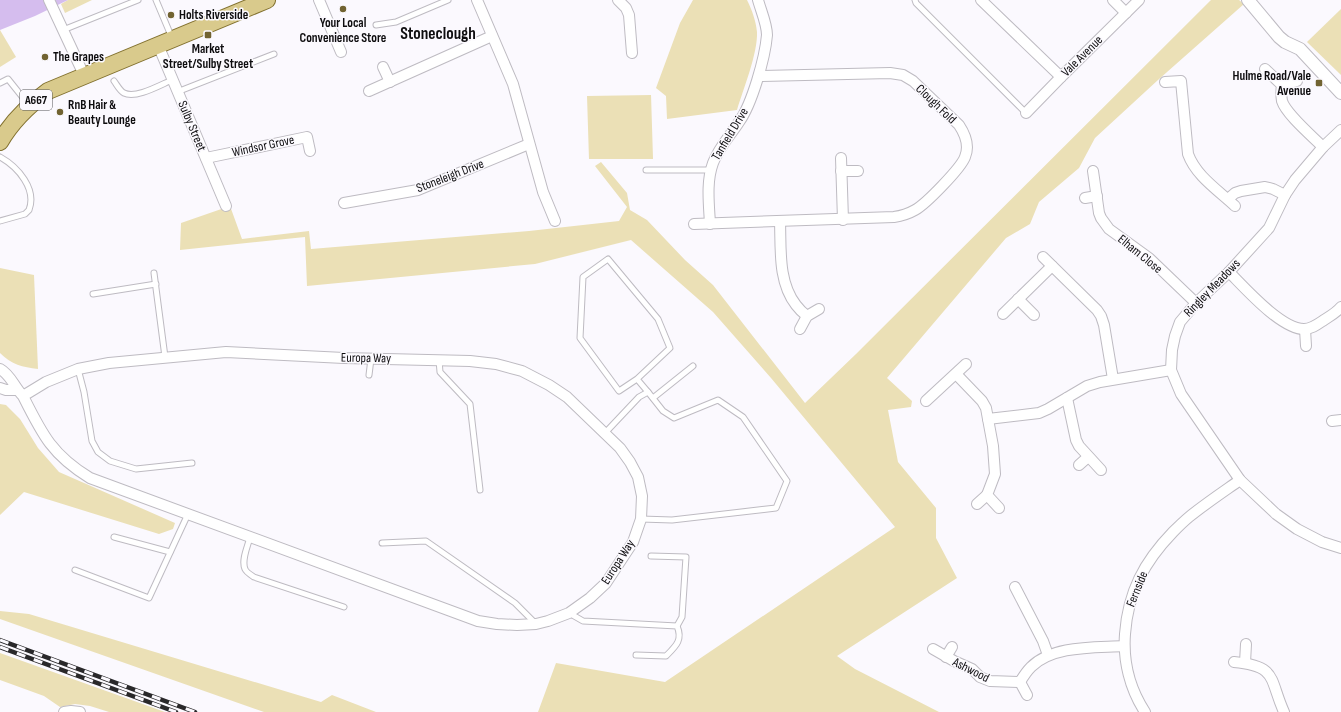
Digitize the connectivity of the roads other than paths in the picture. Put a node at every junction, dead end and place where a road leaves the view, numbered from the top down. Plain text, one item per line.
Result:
1 (49, 0) edge
2 (138, 0) edge
3 (156, 0) edge
4 (267, 0) edge
5 (320, 0) edge
6 (448, 0) edge
7 (477, 0) edge
8 (618, 0) edge
9 (758, 0) edge
10 (915, 0) edge
11 (981, 0) edge
12 (1113, 0) edge
13 (1139, 0) edge
14 (1248, 0) edge
15 (1126, 13) junction
16 (60, 25) junction
17 (376, 25) dead end
18 (492, 36) junction
19 (165, 42) junction
20 (341, 52) dead end
21 (632, 53) dead end
22 (274, 54) dead end
23 (383, 67) dead end
24 (1265, 69) dead end
25 (84, 75) junction
26 (759, 76) junction
27 (1061, 77) junction
28 (172, 80) junction
29 (114, 81) dead end
30 (1297, 81) dead end
31 (390, 82) junction
32 (1165, 82) dead end
33 (0, 83) edge
34 (1282, 85) junction
35 (369, 91) dead end
36 (177, 92) junction
37 (1341, 93) edge
38 (29, 106) junction
39 (1026, 113) joint
40 (1341, 130) edge
41 (0, 142) edge
42 (529, 144) junction
43 (1323, 147) junction
44 (310, 150) dead end
45 (0, 158) edge
46 (206, 158) junction
47 (841, 158) dead end
48 (646, 170) dead end
49 (711, 170) junction
50 (841, 171) junction
51 (858, 171) dead end
52 (1093, 171) dead end
53 (1285, 195) junction
54 (1097, 196) junction
55 (1085, 198) dead end
56 (344, 203) dead end
57 (226, 206) dead end
58 (843, 220) junction
59 (0, 221) edge
60 (555, 221) dead end
61 (780, 222) junction
62 (694, 224) dead end
63 (710, 224) junction
64 (1043, 257) dead end
65 (1052, 266) junction
66 (1229, 272) junction
67 (154, 273) dead end
68 (156, 284) junction
69 (93, 294) dead end
70 (1018, 299) junction
71 (1196, 304) junction
72 (1341, 307) edge
73 (819, 310) dead end
74 (1003, 314) dead end
75 (1034, 315) dead end
76 (807, 316) junction
77 (800, 329) dead end
78 (1305, 329) junction
79 (1306, 346) dead end
80 (165, 357) junction
81 (371, 359) junction
82 (439, 360) junction
83 (966, 364) dead end
84 (693, 366) dead end
85 (0, 369) edge
86 (78, 369) junction
87 (1171, 370) junction
88 (956, 374) junction
89 (370, 375) dead end
90 (638, 379) junction
91 (1114, 379) junction
92 (0, 388) edge
93 (648, 392) junction
94 (20, 393) junction
95 (653, 398) junction
96 (1067, 398) junction
97 (926, 401) dead end
98 (988, 419) junction
99 (605, 433) junction
100 (1088, 457) junction
101 (192, 463) dead end
102 (1079, 465) dead end
103 (1101, 470) dead end
104 (1240, 480) junction
105 (480, 490) dead end
106 (987, 495) junction
107 (978, 504) dead end
108 (999, 508) dead end
109 (188, 514) junction
110 (641, 519) junction
111 (114, 537) dead end
112 (250, 537) junction
113 (382, 543) dead end
114 (1341, 548) edge
115 (170, 552) junction
116 (650, 556) dead end
117 (75, 570) dead end
118 (1015, 587) dead end
119 (344, 607) dead end
120 (569, 613) junction
121 (536, 624) junction
122 (676, 626) junction
123 (1246, 644) dead end
124 (1124, 646) junction
125 (952, 647) dead end
126 (933, 649) dead end
127 (636, 655) dead end
128 (1048, 655) junction
129 (946, 657) junction
130 (1234, 662) dead end
131 (1245, 663) junction
132 (1020, 682) junction
133 (1027, 695) dead end
134 (64, 712) edge
135 (80, 712) edge
136 (1145, 712) edge
137 (1284, 712) edge

1 - 16 street
2 - 16 lane
3 - 19 lane
4 - 19 main road, A667
5 - 20 street
6 - 17 lane
7 - 18 street
8 - 21 street
9 - 26 street, Tanfield Drive
10 - 39 lane
11 - 27 street
12 - 15 street
13 - 15 street, Vale Avenue
14 - 37 street
15 - 27 street, Vale Avenue
16 - 25 street
18 - 31 street
18 - 42 street
19 - 25 main road, A667
19 - 28 street, Sulby Street
22 - 36 lane
23 - 31 street
24 - 34 street
25 - 38 main road, A667
26 - 49 street, Tanfield Drive
26 - 58 street, Clough Fold
27 - 39 street, Vale Avenue
28 - 29 lane
28 - 36 street, Sulby Street
30 - 34 street
31 - 35 street
32 - 53 street
33 - 38 lane
34 - 43 street
36 - 46 street, Sulby Street
38 - 41 main road, A667
40 - 43 street, Ringley Meadows
42 - 56 street, Stoneleigh Drive
42 - 60 street
43 - 53 street, Ringley Meadows
44 - 46 street, Windsor Grove
45 - 59 lane
46 - 57 street, Sulby Street
47 - 50 street
48 - 49 lane
49 - 63 street, Tanfield Drive
50 - 51 street
50 - 58 street
52 - 54 street, Elham Close
53 - 66 street, Ringley Meadows
54 - 55 street
54 - 71 street, Elham Close
58 - 61 street, Clough Fold
61 - 63 street, Clough Fold
61 - 76 street
62 - 63 street, Clough Fold
64 - 65 street
65 - 70 street
65 - 91 street
66 - 71 street, Ringley Meadows
66 - 78 street
67 - 68 lane
68 - 69 lane
68 - 80 lane
70 - 74 street
70 - 75 street
71 - 87 street, Ringley Meadows
72 - 78 street
73 - 76 street
76 - 77 street
78 - 79 street
80 - 81 street, Europa Way
80 - 86 street, Europa Way
81 - 82 street, Europa Way
81 - 89 lane
82 - 99 street, Europa Way
82 - 105 lane
83 - 88 street
84 - 95 lane
85 - 94 street, Europa Way
86 - 94 street, Europa Way
86 - 101 lane
87 - 91 street
87 - 104 street, Ringley Meadows
88 - 97 street
88 - 98 street
90 - 90 lane
90 - 93 lane
91 - 96 street
92 - 94 street
93 - 95 lane
93 - 99 lane
94 - 109 street, Europa Way
95 - 110 lane
96 - 98 street
96 - 100 street
98 - 106 street
99 - 110 street, Europa Way
100 - 102 street
100 - 103 street
104 - 114 street, Ringley Meadows
104 - 124 street, Fernside
106 - 107 street
106 - 108 street
109 - 112 street, Europa Way
109 - 115 lane
110 - 120 street, Europa Way
111 - 115 lane
112 - 119 lane
112 - 121 street, Europa Way
113 - 121 lane
115 - 117 lane
116 - 122 lane
118 - 128 street
120 - 121 street, Europa Way
120 - 122 lane
122 - 127 lane
123 - 131 street
124 - 128 street
124 - 136 street, Fernside
125 - 129 street, Ashwood
126 - 129 street, Ashwood
128 - 132 street
129 - 132 street, Ashwood
130 - 131 street
131 - 137 street
132 - 133 street
134 - 135 street

